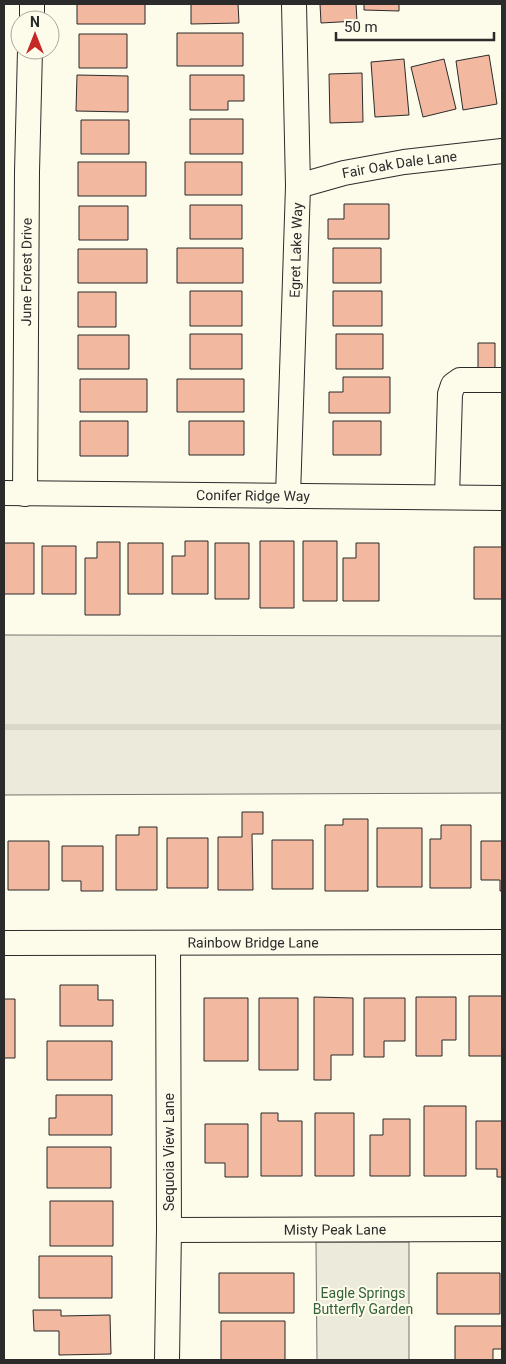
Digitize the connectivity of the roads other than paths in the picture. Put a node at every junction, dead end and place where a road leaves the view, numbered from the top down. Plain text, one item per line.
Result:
1 (294, 4) edge
2 (30, 60) edge
3 (502, 151) edge
4 (298, 186) junction
5 (502, 380) edge
6 (14, 494) edge
7 (288, 496) junction
8 (446, 497) junction
9 (502, 498) edge
10 (502, 942) edge
11 (4, 943) edge
12 (168, 943) junction
13 (502, 1229) edge
14 (169, 1230) junction
15 (167, 1360) edge

1 - 4 street, Egret Lake Way
2 - 6 street, June Forest Drive
3 - 4 street, Fair Oak Dale Lane
4 - 7 street, Egret Lake Way
5 - 8 street
6 - 7 street, Conifer Ridge Way
7 - 8 street, Conifer Ridge Way
8 - 9 street, Conifer Ridge Way
10 - 12 street, Rainbow Bridge Lane
11 - 12 street, Rainbow Bridge Lane
12 - 14 street, Sequoia View Lane
13 - 14 street, Misty Peak Lane
14 - 15 street, Sequoia View Lane

